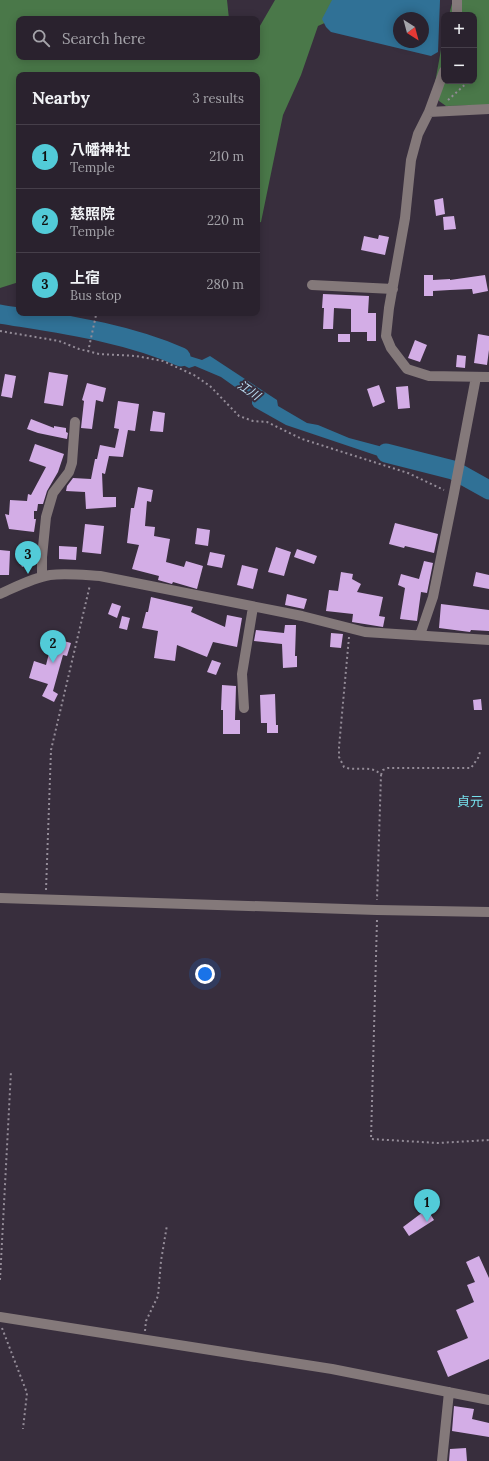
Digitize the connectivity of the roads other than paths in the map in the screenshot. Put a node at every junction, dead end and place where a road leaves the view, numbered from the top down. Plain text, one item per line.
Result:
1 (457, 0) edge
2 (457, 12) edge
3 (441, 81) edge
4 (489, 109) edge
5 (432, 112) junction
6 (312, 284) dead end
7 (393, 289) junction
8 (476, 377) junction
9 (489, 377) edge
10 (75, 422) dead end
11 (42, 577) junction
12 (0, 594) edge
13 (253, 606) junction
14 (420, 635) junction
15 (489, 640) edge
16 (244, 708) dead end
17 (0, 898) edge
18 (489, 912) edge
19 (0, 1318) edge
20 (450, 1392) junction
21 (489, 1400) edge
22 (442, 1461) edge

1 - 2 street
3 - 5 street
4 - 5 street
5 - 7 street
6 - 7 street
7 - 8 street
8 - 9 street
8 - 14 street
10 - 11 street
11 - 12 street
11 - 13 street
13 - 14 street
13 - 16 street
14 - 15 street
17 - 18 street
19 - 20 street
20 - 21 street
20 - 22 street

